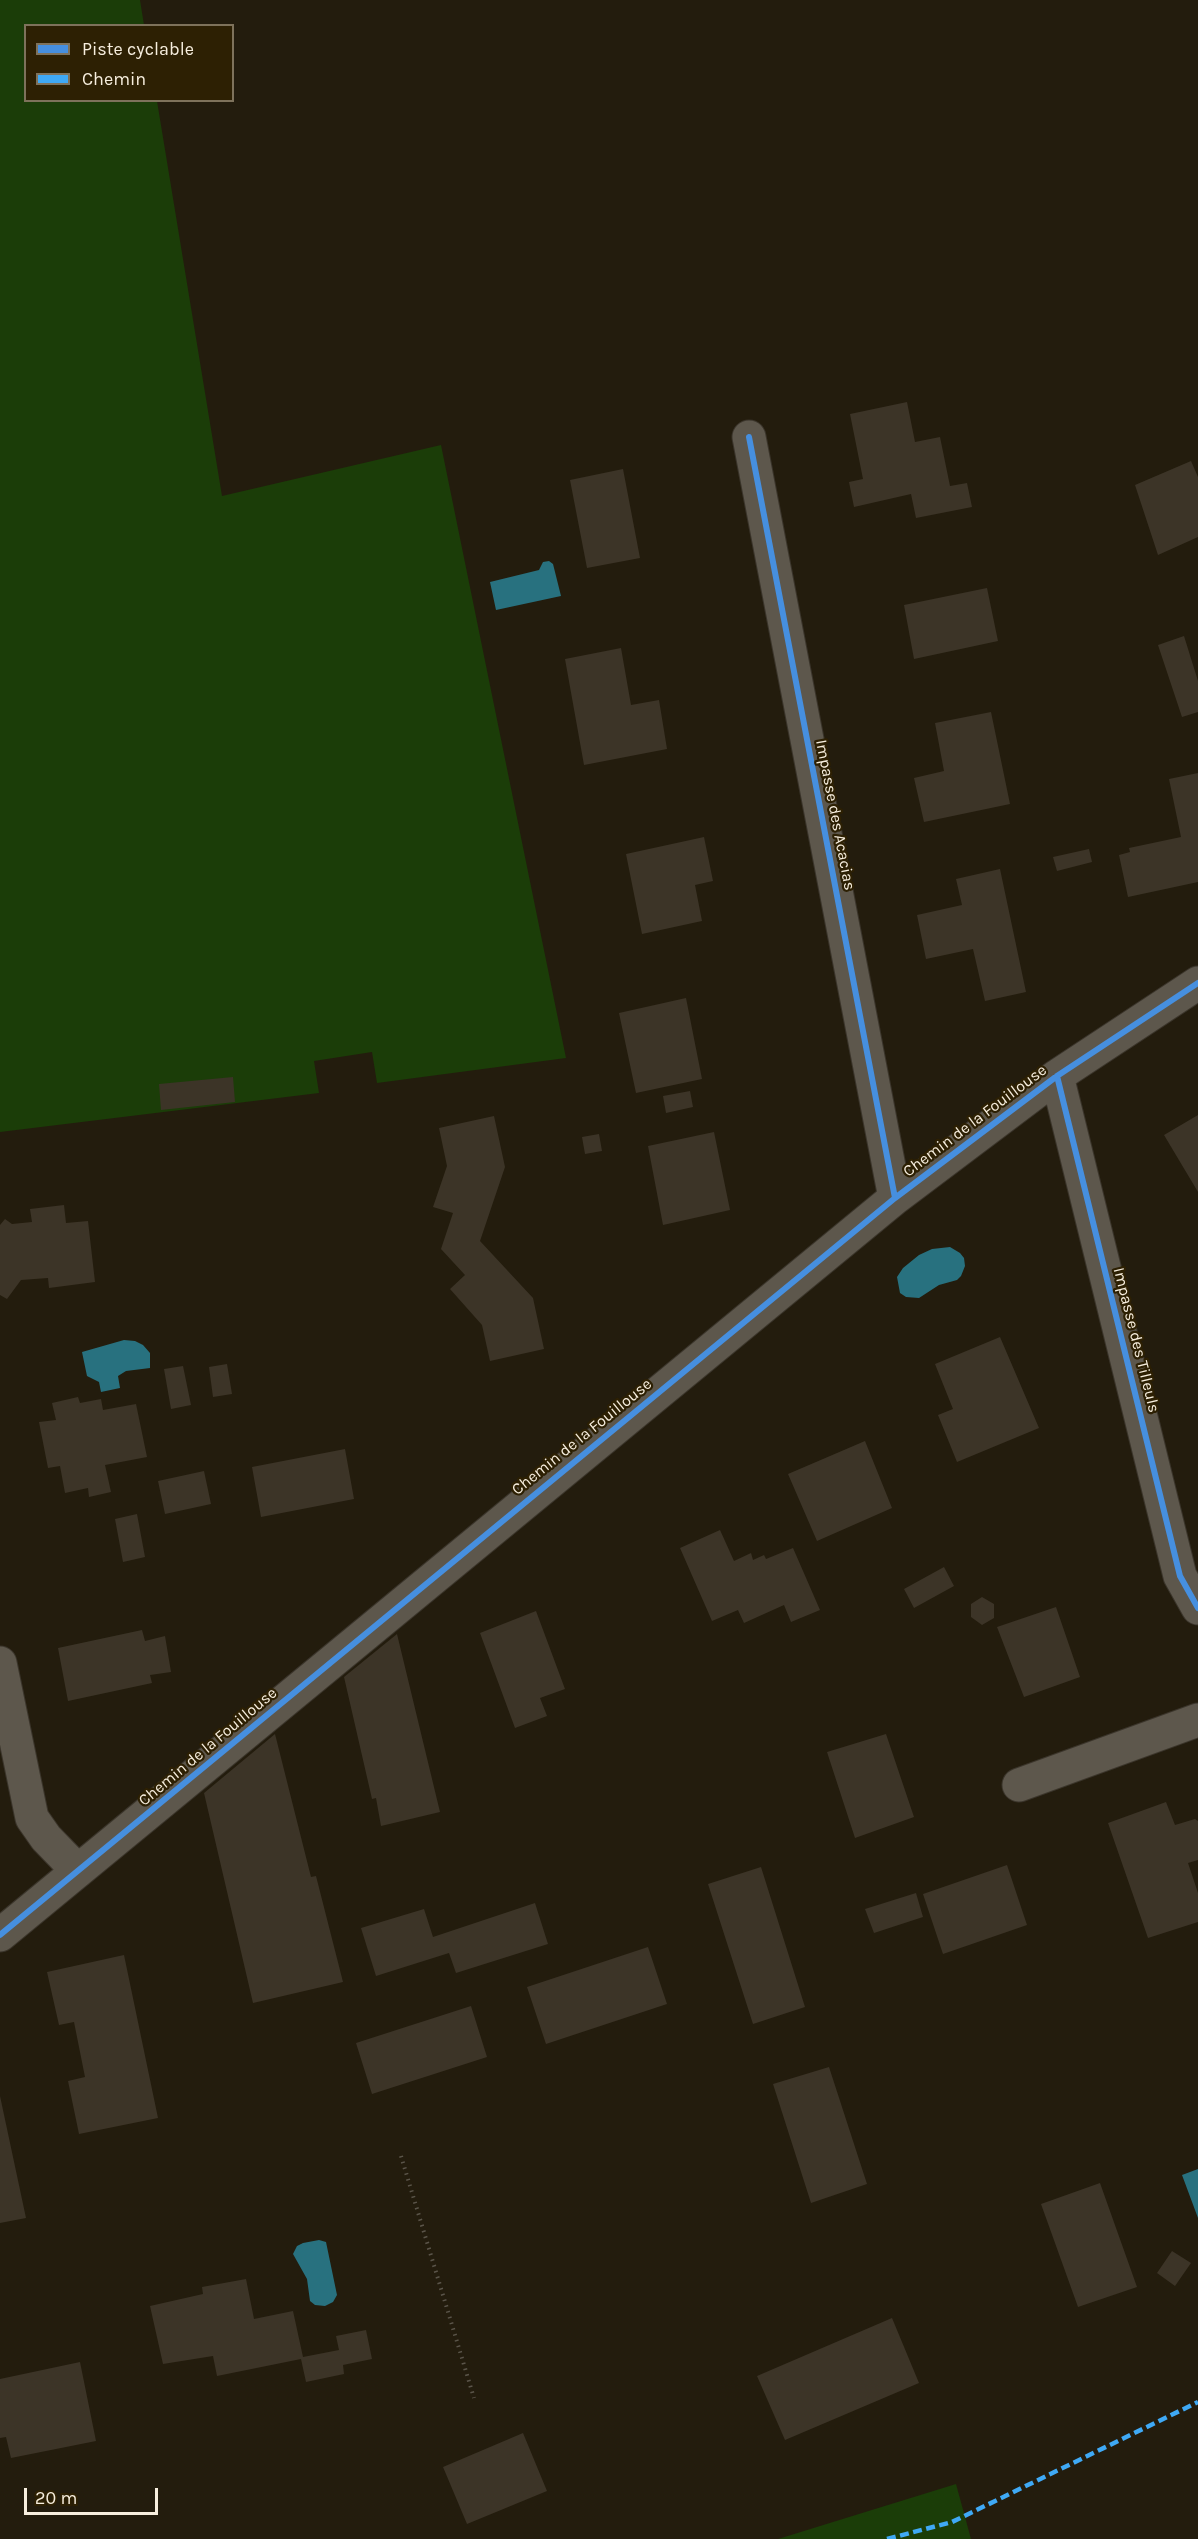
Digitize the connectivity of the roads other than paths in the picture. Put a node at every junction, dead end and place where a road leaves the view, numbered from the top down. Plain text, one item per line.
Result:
1 (749, 437) dead end
2 (1198, 983) edge
3 (1057, 1076) junction
4 (895, 1198) junction
5 (1198, 1608) edge
6 (0, 1663) edge
7 (1198, 1720) edge
8 (1019, 1785) dead end
9 (78, 1870) junction
10 (0, 1935) edge

1 - 4 street, Impasse des Acacias
2 - 3 street, Chemin de la Fouillouse
3 - 4 street, Chemin de la Fouillouse
3 - 5 street, Impasse des Tilleuls
4 - 9 street, Chemin de la Fouillouse
6 - 9 street
7 - 8 street
9 - 10 street, Chemin de la Fouillouse

